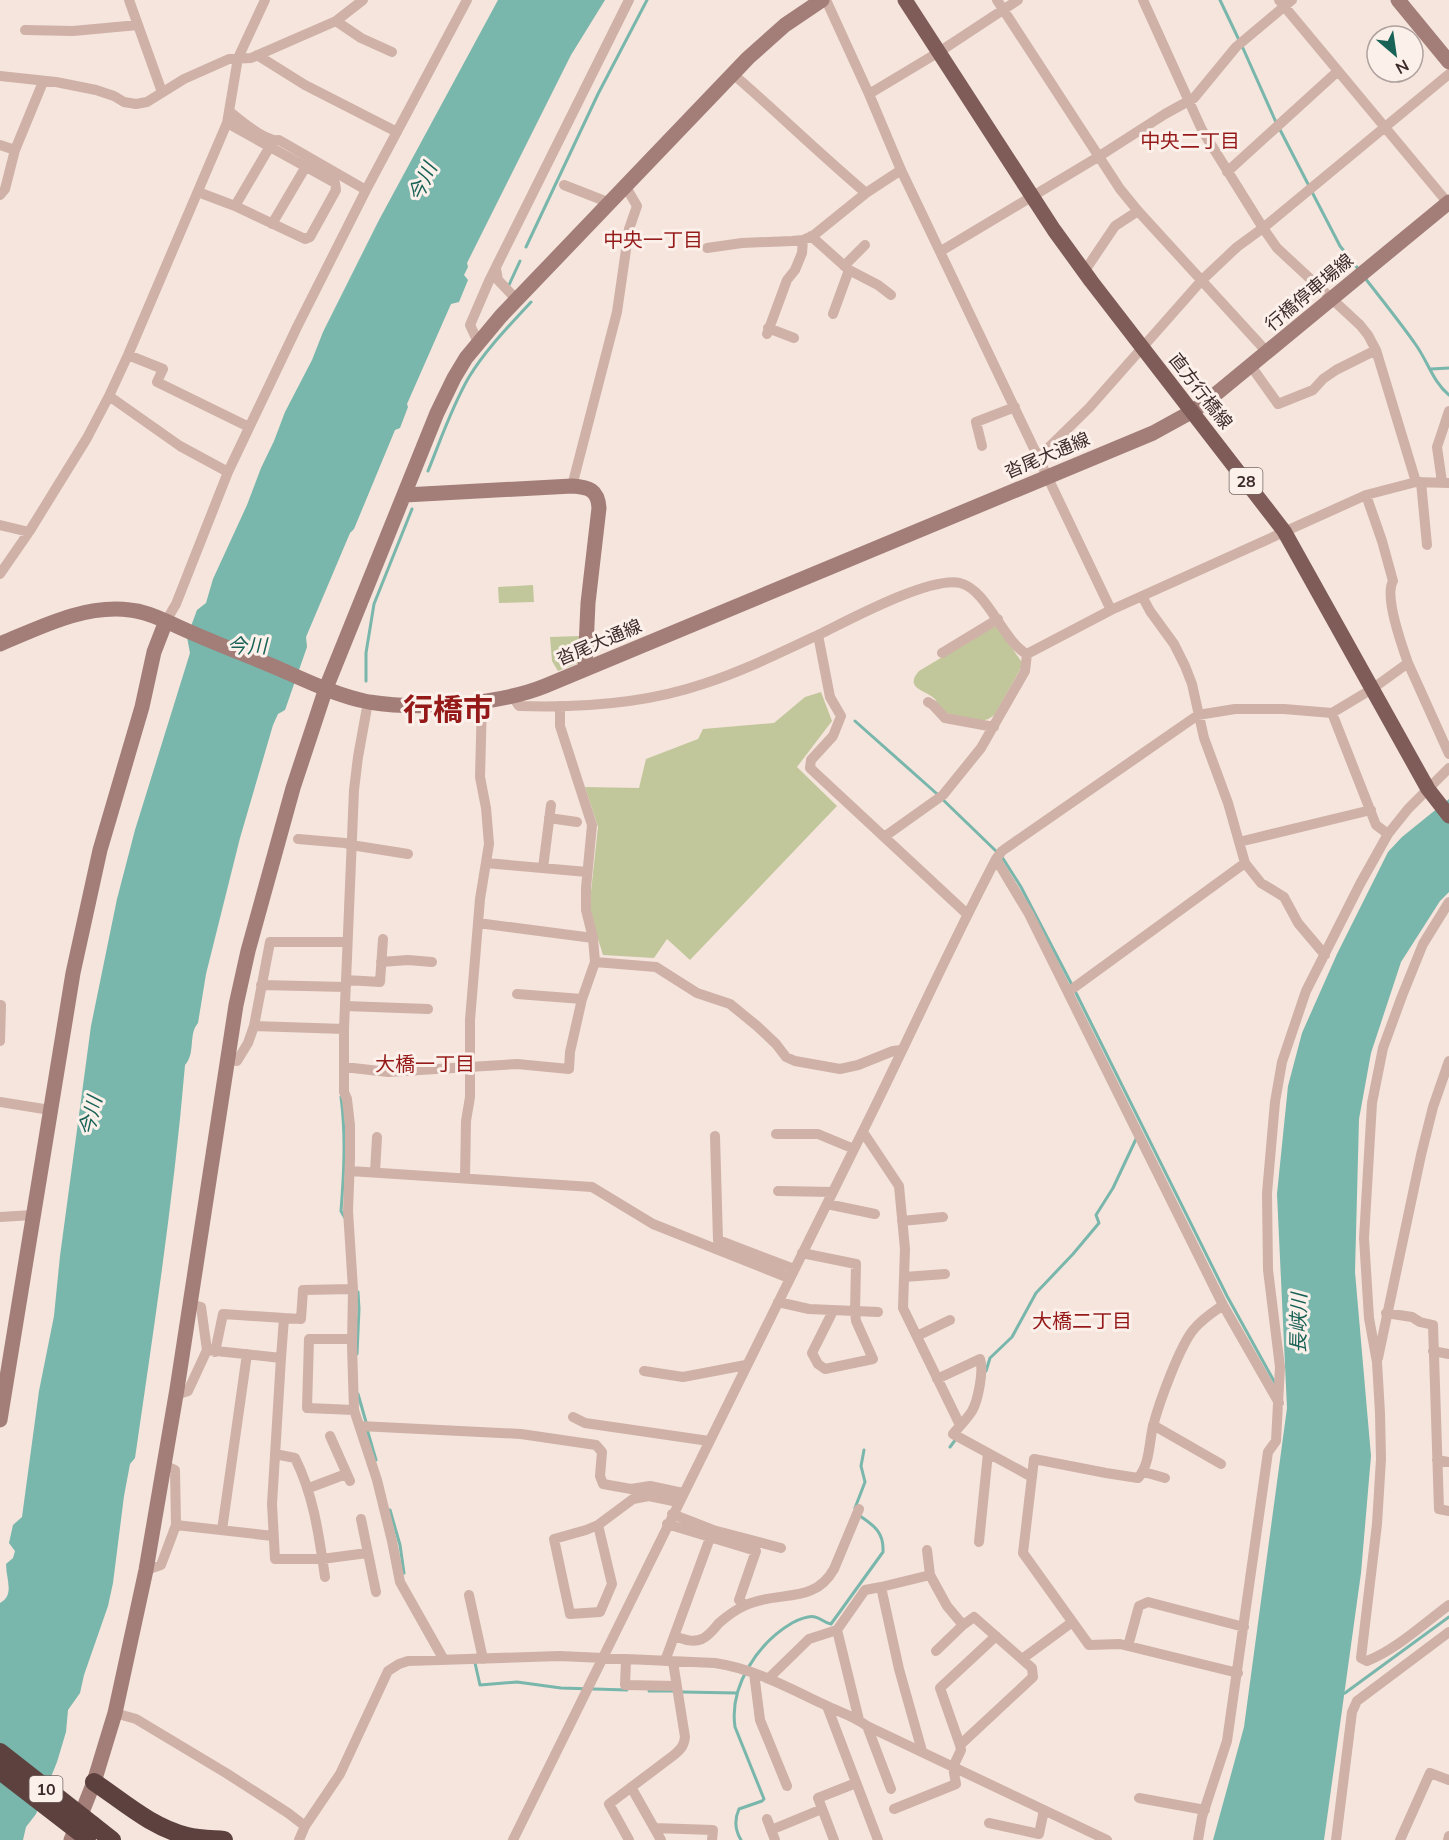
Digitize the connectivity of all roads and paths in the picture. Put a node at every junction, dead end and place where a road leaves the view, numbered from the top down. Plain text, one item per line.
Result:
1 (129, 0) edge
2 (265, 0) edge
3 (363, 0) edge
4 (467, 0) edge
5 (629, 0) edge
6 (824, 0) edge
7 (905, 0) edge
8 (997, 0) edge
9 (1018, 0) edge
10 (1143, 0) edge
11 (1398, 0) edge
12 (1285, 2) edge
13 (1003, 10) junction
14 (336, 21) junction
15 (138, 25) junction
16 (25, 30) dead end
17 (392, 52) dead end
18 (939, 52) junction
19 (257, 56) junction
20 (238, 58) junction
21 (1449, 62) edge
22 (1338, 71) junction
23 (733, 74) junction
24 (1449, 74) edge
25 (0, 76) edge
26 (42, 81) junction
27 (162, 92) junction
28 (869, 94) junction
29 (1188, 102) junction
30 (229, 111) junction
31 (227, 123) junction
32 (1384, 127) junction
33 (396, 132) junction
34 (0, 145) edge
35 (269, 148) junction
36 (15, 150) junction
37 (1098, 157) junction
38 (305, 168) junction
39 (901, 170) junction
40 (1227, 171) junction
41 (3, 181) edge
42 (564, 185) dead end
43 (626, 187) junction
44 (366, 190) junction
45 (198, 192) junction
46 (866, 193) junction
47 (0, 195) edge
48 (1031, 196) junction
49 (610, 203) junction
50 (1448, 203) edge
51 (235, 206) junction
52 (1138, 211) junction
53 (272, 224) junction
54 (1263, 228) junction
55 (807, 238) junction
56 (865, 245) dead end
57 (707, 248) dead end
58 (941, 251) junction
59 (846, 268) junction
60 (496, 269) junction
61 (1084, 272) junction
62 (1202, 280) junction
63 (891, 295) dead end
64 (1332, 299) junction
65 (517, 300) junction
66 (833, 314) dead end
67 (794, 338) dead end
68 (478, 342) junction
69 (1142, 347) junction
70 (1376, 350) junction
71 (1267, 352) junction
72 (128, 355) junction
73 (1251, 366) junction
74 (109, 396) junction
75 (1015, 407) junction
76 (1193, 411) junction
77 (1449, 411) edge
78 (249, 427) junction
79 (982, 446) dead end
80 (1037, 457) junction
81 (228, 472) junction
82 (1047, 477) junction
83 (1419, 482) junction
84 (1445, 482) edge
85 (572, 486) junction
86 (405, 495) junction
87 (1366, 495) junction
88 (0, 525) edge
89 (1284, 531) junction
90 (29, 532) junction
91 (1427, 545) dead end
92 (0, 574) edge
93 (1142, 596) junction
94 (1111, 610) junction
95 (998, 619) junction
96 (171, 623) junction
97 (818, 635) junction
98 (0, 644) edge
99 (942, 654) dead end
100 (1027, 654) junction
101 (1408, 663) junction
102 (585, 669) junction
103 (318, 685) junction
104 (1372, 689) junction
105 (512, 696) junction
106 (482, 701) junction
107 (368, 702) junction
108 (928, 702) dead end
109 (560, 706) junction
110 (1332, 713) junction
111 (1198, 715) junction
112 (994, 727) junction
113 (1449, 754) edge
114 (1449, 768) edge
115 (1431, 793) junction
116 (551, 805) dead end
117 (1371, 810) junction
118 (1449, 816) edge
119 (549, 818) junction
120 (578, 822) dead end
121 (1388, 834) junction
122 (884, 837) junction
123 (298, 839) dead end
124 (1239, 842) junction
125 (351, 845) junction
126 (408, 854) dead end
127 (996, 859) junction
128 (486, 863) junction
129 (1245, 863) junction
130 (543, 868) junction
131 (587, 872) junction
132 (1449, 902) edge
133 (967, 914) junction
134 (478, 923) junction
135 (593, 938) junction
136 (383, 939) dead end
137 (347, 942) junction
138 (1325, 955) junction
139 (381, 962) junction
140 (432, 962) dead end
141 (595, 962) junction
142 (346, 984) junction
143 (261, 985) junction
144 (1068, 992) junction
145 (517, 994) dead end
146 (582, 999) junction
147 (1, 1005) edge
148 (345, 1006) junction
149 (428, 1009) dead end
150 (254, 1026) junction
151 (344, 1029) junction
152 (0, 1041) edge
153 (901, 1050) junction
154 (227, 1059) junction
155 (1449, 1061) edge
156 (344, 1067) junction
157 (471, 1067) junction
158 (1445, 1085) edge
159 (0, 1102) edge
160 (50, 1110) junction
161 (863, 1132) junction
162 (776, 1134) dead end
163 (715, 1136) dead end
164 (377, 1137) dead end
165 (854, 1149) junction
166 (350, 1171) junction
167 (375, 1172) junction
168 (465, 1178) junction
169 (778, 1191) dead end
170 (833, 1192) junction
171 (826, 1204) junction
172 (875, 1214) dead end
173 (33, 1215) junction
174 (0, 1217) edge
175 (943, 1217) dead end
176 (902, 1221) junction
177 (802, 1253) junction
178 (792, 1274) junction
179 (945, 1274) dead end
180 (904, 1277) junction
181 (352, 1289) junction
182 (778, 1302) junction
183 (190, 1304) junction
184 (1223, 1305) junction
185 (833, 1311) junction
186 (855, 1312) junction
187 (878, 1312) dead end
188 (1386, 1312) junction
189 (284, 1318) junction
190 (1369, 1318) junction
191 (950, 1320) dead end
192 (1384, 1324) junction
193 (917, 1336) junction
194 (352, 1340) junction
195 (211, 1351) junction
196 (1433, 1351) junction
197 (247, 1354) junction
198 (1449, 1354) edge
199 (281, 1358) junction
200 (1377, 1362) junction
201 (746, 1365) junction
202 (644, 1371) dead end
203 (937, 1379) junction
204 (176, 1395) junction
205 (1279, 1404) junction
206 (1436, 1407) junction
207 (1449, 1409) edge
208 (354, 1410) junction
209 (573, 1417) dead end
210 (0, 1420) edge
211 (960, 1425) junction
212 (1153, 1425) junction
213 (360, 1426) junction
214 (330, 1436) dead end
215 (709, 1441) junction
216 (988, 1453) junction
217 (275, 1454) junction
218 (1437, 1460) junction
219 (1449, 1462) edge
220 (1221, 1464) dead end
221 (164, 1465) junction
222 (1144, 1472) junction
223 (1032, 1477) junction
224 (1165, 1478) dead end
225 (309, 1488) junction
226 (681, 1498) junction
227 (858, 1509) dead end
228 (1449, 1511) edge
229 (361, 1519) dead end
230 (670, 1520) junction
231 (176, 1525) junction
232 (598, 1525) junction
233 (222, 1530) junction
234 (273, 1536) junction
235 (710, 1538) junction
236 (979, 1542) dead end
237 (782, 1548) dead end
238 (927, 1550) dead end
239 (368, 1553) junction
240 (322, 1558) junction
241 (146, 1570) junction
242 (930, 1575) junction
243 (325, 1577) dead end
244 (880, 1587) junction
245 (376, 1592) dead end
246 (469, 1595) dead end
247 (745, 1605) junction
248 (1449, 1605) edge
249 (1071, 1623) junction
250 (963, 1625) junction
251 (1244, 1627) junction
252 (837, 1630) junction
253 (1449, 1632) edge
254 (674, 1636) junction
255 (996, 1636) junction
256 (1128, 1646) junction
257 (936, 1651) dead end
258 (483, 1659) junction
259 (601, 1659) junction
260 (1022, 1659) junction
261 (444, 1660) junction
262 (626, 1660) junction
263 (669, 1661) junction
264 (754, 1673) junction
265 (1238, 1673) junction
266 (769, 1678) junction
267 (676, 1686) junction
268 (827, 1706) junction
269 (116, 1713) junction
270 (863, 1723) junction
271 (960, 1745) junction
272 (922, 1751) junction
273 (0, 1752) edge
274 (953, 1767) junction
275 (0, 1771) edge
276 (1449, 1780) edge
277 (94, 1782) junction
278 (856, 1783) junction
279 (787, 1786) dead end
280 (631, 1787) junction
281 (891, 1789) dead end
282 (1139, 1798) dead end
283 (822, 1809) junction
284 (894, 1809) dead end
285 (1044, 1810) junction
286 (1205, 1810) junction
287 (989, 1823) dead end
288 (305, 1826) junction
289 (654, 1828) junction
290 (771, 1830) edge
291 (85, 1836) edge
292 (300, 1839) edge
293 (1102, 1839) edge
294 (112, 1840) edge
295 (224, 1840) edge
296 (513, 1840) edge
297 (628, 1840) edge
298 (661, 1840) edge
299 (712, 1840) edge
300 (834, 1840) edge
301 (878, 1840) edge
302 (1198, 1840) edge
303 (1336, 1840) edge
304 (1400, 1840) edge

1 - 15 street
2 - 20 street
3 - 14 street
4 - 33 street
5 - 60 street
6 - 23 street
6 - 28 street
7 - 18 main road, 直方行橋線 / 28
8 - 13 street
9 - 13 street
10 - 29 street
11 - 21 street
12 - 22 street
12 - 29 street
13 - 18 street
13 - 37 street
14 - 17 street
14 - 19 street
15 - 16 street
15 - 27 street
18 - 28 street
18 - 48 main road, 直方行橋線 / 28
19 - 20 street
19 - 33 street
20 - 27 street
20 - 30 street
22 - 32 street
22 - 40 street
23 - 43 street
23 - 46 street
24 - 32 street
25 - 26 street
26 - 27 street
26 - 36 street
28 - 39 street
29 - 37 street
29 - 40 street
30 - 31 street
30 - 44 street
31 - 35 street
31 - 45 street
32 - 50 street
32 - 54 street
33 - 44 street
34 - 36 street
35 - 38 street
35 - 51 street
36 - 41 street
37 - 48 street
37 - 52 street
38 - 53 street
38 - 53 street
39 - 46 street
39 - 58 street
40 - 54 street
41 - 47 street
42 - 49 street
43 - 49 street
43 - 85 street
44 - 78 street
45 - 51 street
45 - 72 street
46 - 55 street
48 - 58 street
48 - 61 main road, 直方行橋線 / 28
49 - 65 street
50 - 64 street, 行橋停車場線
51 - 53 street
52 - 61 street
52 - 62 street
54 - 62 street
54 - 64 street
55 - 57 street
55 - 59 street
55 - 67 street
56 - 59 street
58 - 75 street
59 - 63 street
59 - 66 street
60 - 65 street
60 - 68 street
61 - 69 main road, 直方行橋線 / 28
62 - 69 street
62 - 71 street
64 - 70 street
64 - 71 street, 行橋停車場線
65 - 68 street
68 - 86 street
69 - 76 main road, 直方行橋線 / 28
69 - 80 street
70 - 73 street
70 - 83 street
71 - 73 street, 行橋停車場線
72 - 74 street
72 - 78 street
73 - 76 street, 行橋停車場線
74 - 81 street
74 - 90 street
75 - 79 street
75 - 80 street
76 - 82 street, 沓尾大通線
76 - 89 main road, 直方行橋線 / 28
77 - 84 street
78 - 81 street
80 - 82 street
81 - 96 street
82 - 94 street
82 - 102 street, 沓尾大通線
83 - 84 street
83 - 87 street
83 - 91 street
85 - 86 street
85 - 102 street
86 - 103 street
87 - 89 street
87 - 101 street
88 - 90 street
89 - 93 street
89 - 104 main road, 直方行橋線 / 28
90 - 92 street
93 - 94 street
93 - 111 street
94 - 100 street
95 - 97 street
95 - 99 street
95 - 100 street
96 - 98 street, 沓尾大通線
96 - 103 street, 沓尾大通線
96 - 160 street
97 - 109 street
97 - 122 street
100 - 112 street
101 - 104 street
101 - 113 street
102 - 105 street, 沓尾大通線
103 - 107 street, 沓尾大通線
103 - 154 street
104 - 110 street
104 - 115 main road, 直方行橋線 / 28
105 - 106 street, 沓尾大通線
105 - 109 street
106 - 107 street, 沓尾大通線
106 - 128 street
107 - 125 street
108 - 112 street
109 - 131 street
110 - 111 street
110 - 117 street
111 - 124 street
111 - 127 street
112 - 122 street
114 - 115 street
115 - 118 main road, 直方行橋線 / 28
115 - 121 street
116 - 119 street
117 - 121 street
117 - 124 street
119 - 120 street
119 - 130 street
121 - 138 street
122 - 133 street
123 - 125 street
124 - 129 street
125 - 126 street
125 - 137 street
127 - 133 street
127 - 144 street
128 - 130 street
128 - 134 street
129 - 138 street
129 - 144 street
130 - 131 street
131 - 135 street
132 - 190 street
133 - 153 street
134 - 135 street
134 - 157 street
135 - 141 street
136 - 139 street
137 - 142 street
137 - 143 street
138 - 205 street
139 - 140 street
139 - 142 street
141 - 146 street
141 - 153 street
142 - 143 street
142 - 148 street
143 - 150 street
144 - 184 street
145 - 146 street
146 - 157 street
147 - 152 street
148 - 149 street
148 - 151 street
150 - 151 street
150 - 154 street
151 - 156 street
153 - 161 street
154 - 183 street
155 - 158 street
156 - 157 street
156 - 166 street
157 - 168 street
158 - 188 street
159 - 160 street
160 - 173 street
161 - 165 street
161 - 176 street
162 - 165 street
163 - 178 street
164 - 167 street
165 - 170 street
166 - 167 street
166 - 181 street
167 - 168 street
168 - 178 street
169 - 170 street
170 - 171 street
171 - 172 street
171 - 177 street
173 - 174 street
173 - 210 street
175 - 176 street
176 - 180 street
177 - 178 street
177 - 186 street
178 - 182 street
179 - 180 street
180 - 193 street
181 - 189 street
181 - 194 street
182 - 185 street
182 - 201 street
183 - 195 street
183 - 204 street
184 - 205 street
184 - 212 street
185 - 186 street
185 - 186 street
186 - 187 street
188 - 192 street
188 - 196 street
189 - 195 street
189 - 199 street
190 - 192 street
190 - 200 street
191 - 193 street
192 - 200 street
193 - 203 street
194 - 208 street
194 - 208 street
195 - 197 street
195 - 204 street
196 - 198 street
196 - 206 street
197 - 199 street
197 - 233 street
199 - 217 street
200 - 248 street
201 - 202 street
201 - 215 street
203 - 211 street
203 - 211 street
204 - 221 street
205 - 251 street
206 - 207 street
206 - 218 street
208 - 213 street
209 - 215 street
211 - 216 street
212 - 220 street
212 - 222 street
213 - 226 street
213 - 261 street
214 - 225 street
215 - 226 street
216 - 223 street
216 - 236 street
217 - 225 street
217 - 234 street
218 - 219 street
218 - 228 street
221 - 231 street
221 - 241 street
222 - 223 street
222 - 224 street
223 - 249 street
225 - 240 street
226 - 230 street
226 - 232 street
227 - 247 street
229 - 239 street
230 - 235 street
230 - 237 street
230 - 259 street
231 - 233 street
231 - 241 street
232 - 232 street
233 - 234 street
234 - 240 street
235 - 247 street
235 - 254 street
238 - 242 street
239 - 240 street
239 - 245 street
240 - 243 street
241 - 269 street
242 - 244 street
242 - 250 street
244 - 252 street
244 - 272 street
246 - 258 street
247 - 254 street
249 - 256 street
249 - 260 street
250 - 255 street
250 - 257 street
251 - 256 street
251 - 265 street
252 - 266 street
252 - 270 street
253 - 303 street
254 - 263 street
255 - 260 street
255 - 271 street
256 - 265 street
258 - 259 street
258 - 261 street
259 - 262 street
259 - 296 street
260 - 271 street
261 - 288 street
262 - 263 street
262 - 267 street
263 - 264 street
263 - 267 street
264 - 266 street
264 - 279 street
265 - 286 street
266 - 268 street
267 - 280 street
268 - 270 street
268 - 278 street
269 - 277 street
269 - 288 street
270 - 272 street
270 - 281 street
271 - 274 street
272 - 274 street
273 - 291 highway, 10, bridge
274 - 284 street
274 - 285 street
275 - 291 highway, 10, bridge
276 - 304 street
277 - 291 street
277 - 295 highway
278 - 283 street
278 - 301 street
280 - 289 street
280 - 297 street
282 - 286 street
283 - 290 street
283 - 300 street
285 - 287 street
285 - 293 street
286 - 302 street
288 - 292 street
289 - 298 street
289 - 299 street
291 - 294 highway, 10

